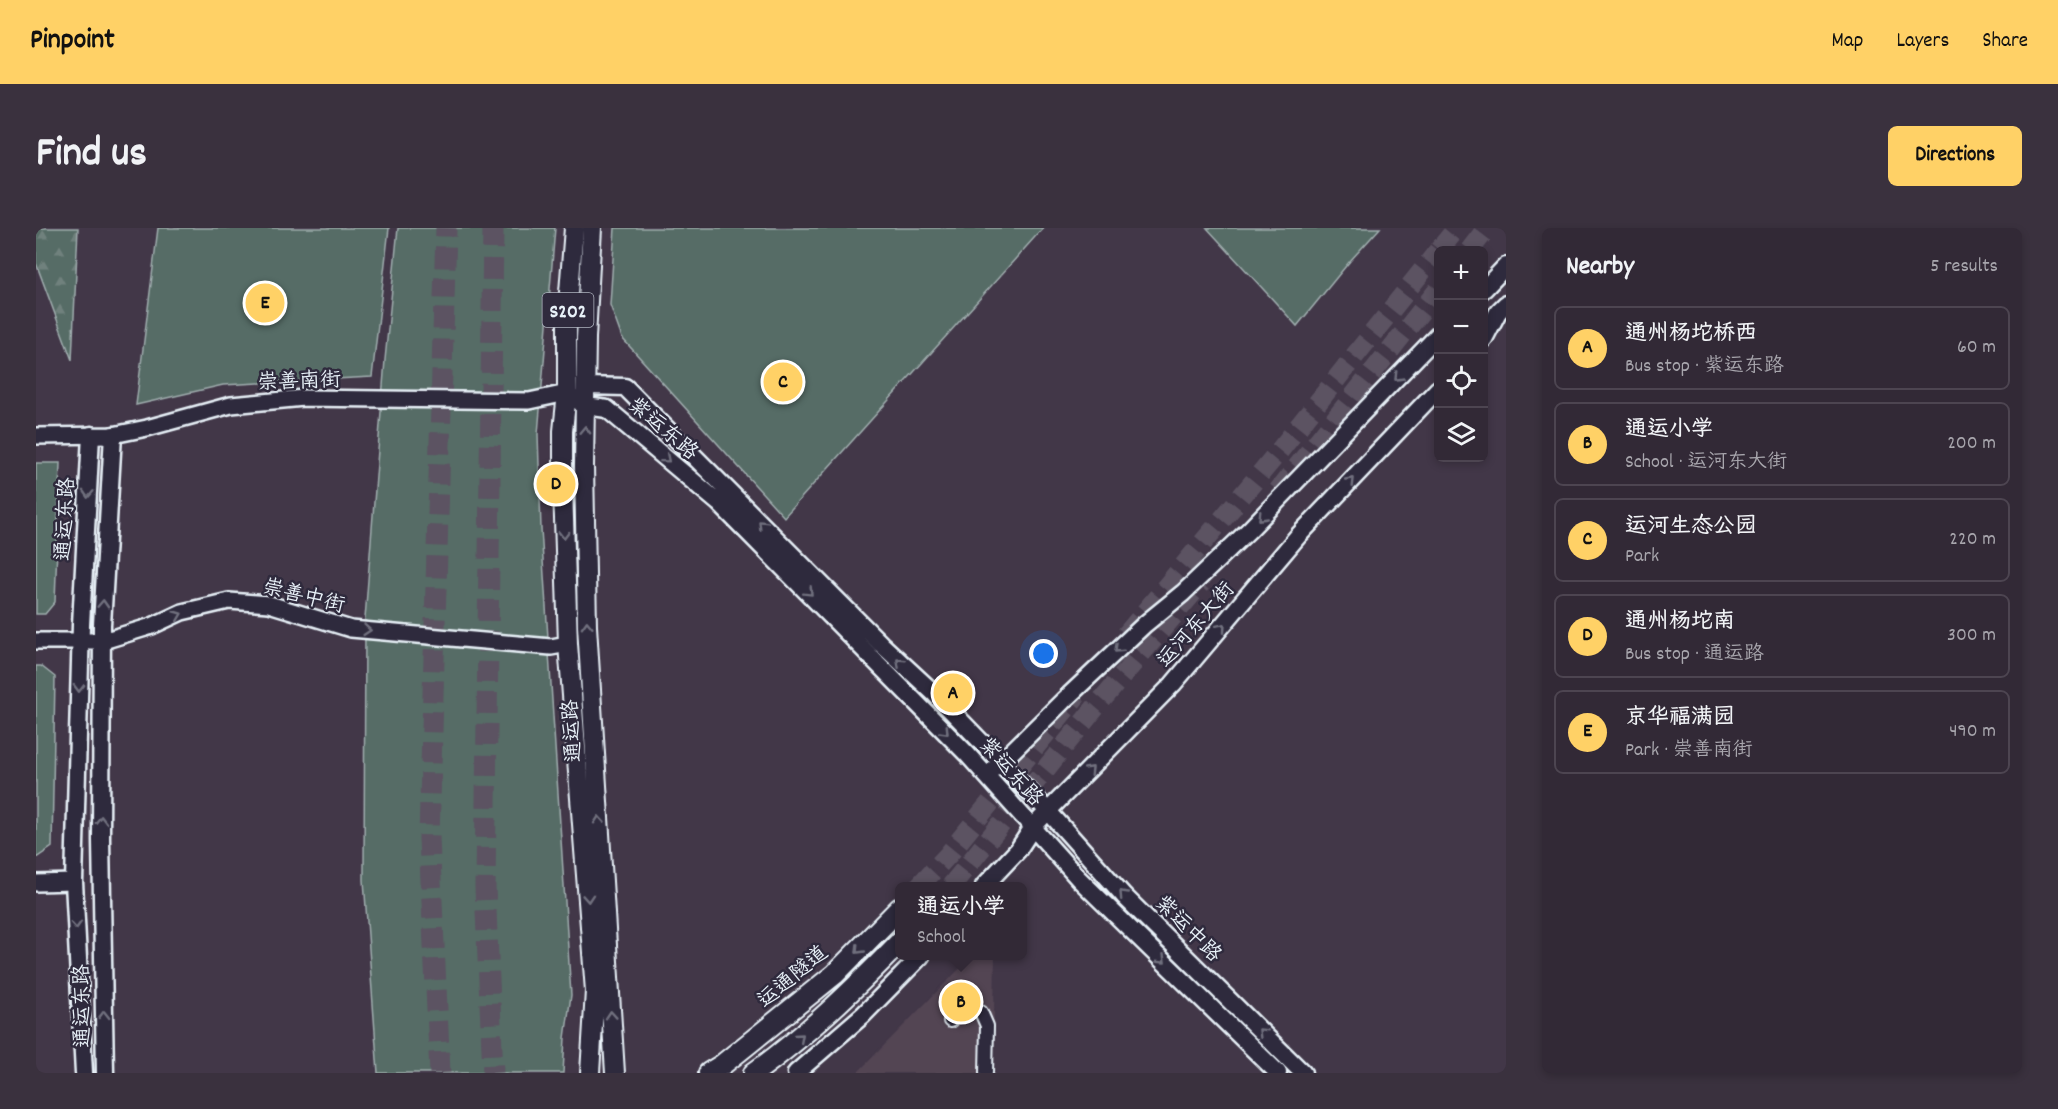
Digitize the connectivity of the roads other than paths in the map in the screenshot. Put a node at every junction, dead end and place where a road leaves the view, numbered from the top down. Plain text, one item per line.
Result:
1 (574, 228) edge
2 (592, 228) edge
3 (1506, 266) edge
4 (1488, 285) edge
5 (1506, 304) edge
6 (1506, 320) edge
7 (1488, 332) edge
8 (1488, 336) edge
9 (1434, 339) edge
10 (586, 386) junction
11 (567, 393) junction
12 (1434, 393) edge
13 (586, 406) junction
14 (91, 435) junction
15 (113, 435) junction
16 (36, 436) edge
17 (36, 641) edge
18 (80, 641) junction
19 (103, 641) junction
20 (568, 644) junction
21 (1001, 762) junction
22 (986, 775) junction
23 (1048, 811) junction
24 (1033, 827) junction
25 (74, 882) junction
26 (988, 882) edge
27 (36, 883) edge
28 (895, 913) edge
29 (895, 947) edge
30 (917, 960) edge
31 (950, 1021) dead end
32 (84, 1073) edge
33 (105, 1073) edge
34 (590, 1073) edge
35 (615, 1073) edge
36 (709, 1073) edge
37 (754, 1073) edge
38 (796, 1073) edge
39 (986, 1073) edge
40 (1278, 1073) edge
41 (1303, 1073) edge

1 - 11 main road, S202
2 - 10 main road, S202
3 - 4 main road
5 - 7 main road
6 - 8 main road
9 -> 21 main road, 运河东大街
10 - 11 main road, 紫运东路
10 - 13 main road, 通运路
21 -> 10 main road, 紫运东路
11 - 13 main road, 紫运东路
11 - 15 street, 崇善南街
11 -> 20 main road, 通运路
23 -> 12 main road, 运河东大街
13 -> 22 main road, 紫运东路
35 -> 13 main road, 通运路
14 - 15 street, 崇善南街
14 - 16 street, 崇善南街
14 -> 18 main road, 通运东路
19 -> 15 main road, 通运东路
17 - 18 street, 崇善中街
18 - 19 street, 崇善中街
18 -> 25 main road, 通运东路
19 -> 20 street, 崇善中街
33 -> 19 main road, 通运东路
20 -> 34 main road, 通运路
21 - 22 main road, 运河东大街
21 - 23 main road, 紫运东路
22 - 24 main road, 紫运东路
23 - 24 main road, 运河东大街
41 -> 23 main road, 紫运中路
24 - 26 main road, 运河东大街
24 -> 40 main road, 紫运中路
25 - 27 street
25 -> 32 main road, 通运东路
28 -> 36 highway, 运通隧道
37 -> 29 highway
30 - 38 main road
31 - 39 street

